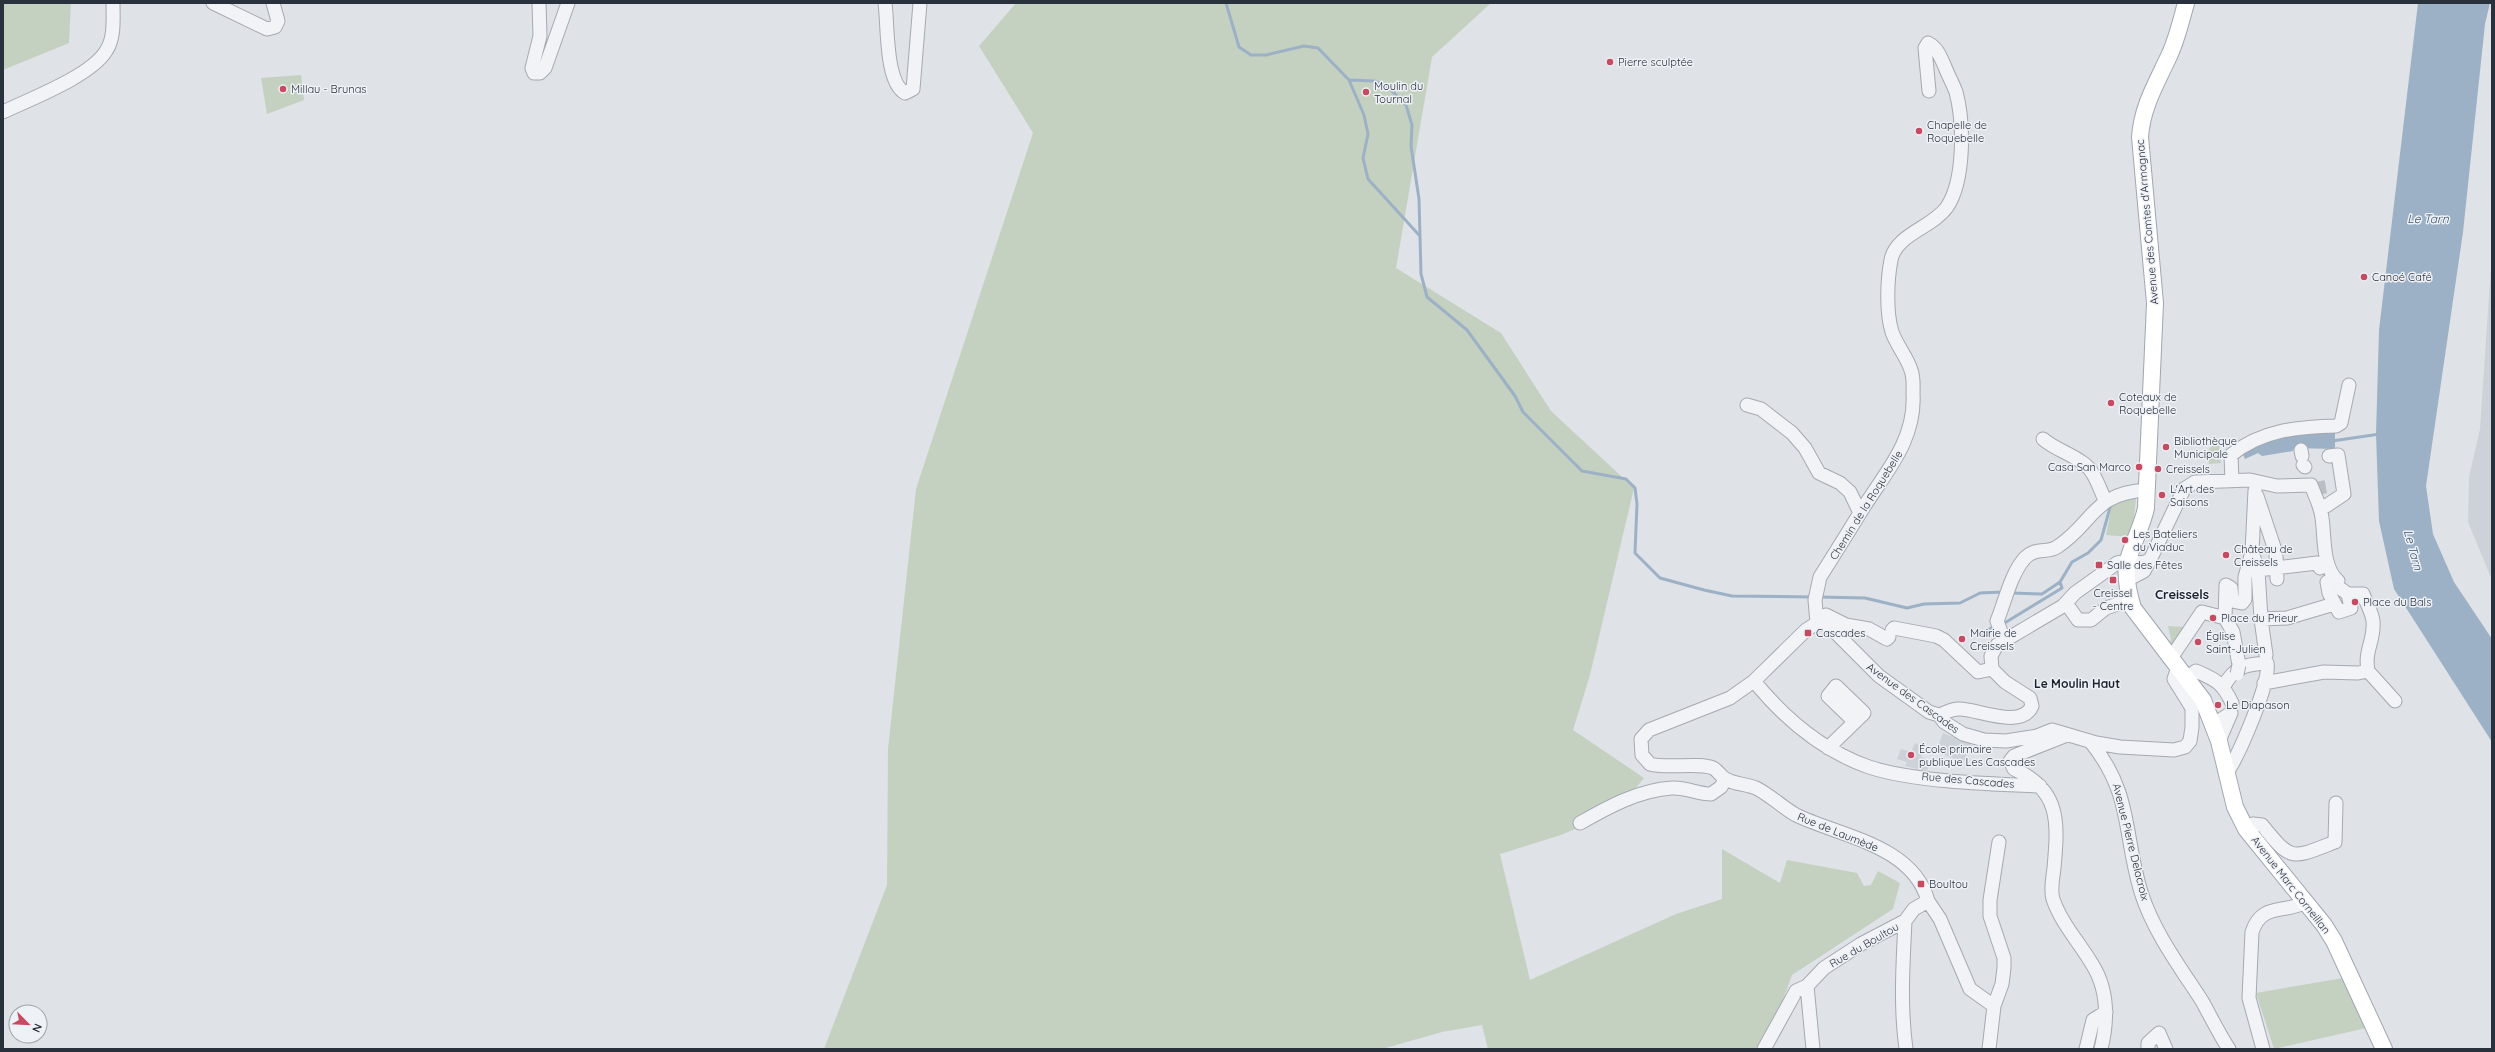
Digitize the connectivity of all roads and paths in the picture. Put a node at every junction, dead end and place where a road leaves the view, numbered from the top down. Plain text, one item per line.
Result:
1 (113, 3) edge
2 (213, 3) edge
3 (273, 3) edge
4 (539, 3) edge
5 (568, 3) edge
6 (885, 3) edge
7 (920, 3) edge
8 (2186, 3) edge
9 (1929, 90) dead end
10 (3, 112) edge
11 (2349, 386) dead end
12 (1747, 405) dead end
13 (2043, 439) dead end
14 (2329, 456) dead end
15 (2232, 481) junction
16 (2252, 485) junction
17 (2147, 490) junction
18 (2105, 500) junction
19 (2322, 508) junction
20 (1860, 513) junction
21 (2252, 552) junction
22 (2150, 560) junction
23 (2276, 562) junction
24 (2322, 565) junction
25 (2258, 570) junction
26 (2127, 580) junction
27 (2338, 587) junction
28 (2066, 603) junction
29 (2334, 604) junction
30 (2225, 614) junction
31 (2261, 619) junction
32 (1820, 624) junction
33 (2004, 640) junction
34 (2266, 658) junction
35 (2179, 668) junction
36 (1992, 669) junction
37 (2368, 671) junction
38 (1755, 682) junction
39 (2264, 683) junction
40 (2224, 686) junction
41 (2395, 701) dead end
42 (2232, 708) junction
43 (1939, 715) junction
44 (1855, 722) dead end
45 (2214, 724) junction
46 (2067, 735) junction
47 (2090, 741) junction
48 (2219, 741) junction
49 (1828, 748) junction
50 (1725, 779) junction
51 (2227, 781) junction
52 (2040, 786) junction
53 (2336, 803) dead end
54 (1580, 823) dead end
55 (2246, 829) junction
56 (1999, 842) dead end
57 (2302, 897) junction
58 (1928, 901) junction
59 (1905, 921) junction
60 (1806, 986) junction
61 (1994, 1006) junction
62 (2106, 1012) junction
63 (2258, 1034) junction
64 (1764, 1049) edge
65 (1813, 1049) edge
66 (1906, 1049) edge
67 (1989, 1049) edge
68 (2086, 1049) edge
69 (2101, 1049) edge
70 (2148, 1049) edge
71 (2166, 1049) edge
72 (2229, 1049) edge
73 (2256, 1049) edge
74 (2263, 1049) edge
75 (2384, 1049) edge

1 - 10 street
2 - 3 street
4 - 5 street
6 - 7 street
8 - 17 main road, Avenue des Comtes d'Armagnac
9 - 20 street, Chemin de la Roquebelle
11 - 15 street
12 - 20 street
13 - 18 street
14 - 19 street
15 - 16 street
15 - 22 street
16 - 19 street
16 - 21 street
16 - 23 street
17 - 18 street
17 - 26 main road, Avenue des Comtes d'Armagnac
18 - 33 street
19 - 24 street
20 - 32 street, Chemin de la Roquebelle
21 - 25 street
21 - 30 street
22 - 26 street
22 - 26 street
23 - 24 street
23 - 25 street
24 - 27 street
25 - 31 street
26 - 28 street
26 - 28 street
26 - 35 main road
27 - 29 street
27 - 29 street
27 - 37 street
28 - 33 street
29 - 31 street
30 - 35 street
30 - 42 street
31 - 34 street
32 - 36 street
32 - 38 street
32 - 43 street, Avenue des Cascades
33 - 36 street
34 - 39 street
34 - 40 street
35 - 40 street
35 - 45 main road
35 - 47 street, Avenue des Cascades
36 - 43 street
37 - 39 street
37 - 41 street
38 - 49 street, Rue des Cascades
38 - 50 street, Rue de Laumède
39 - 51 street
40 - 42 street
42 - 45 street
42 - 48 street
43 - 46 street, Avenue des Cascades
44 - 49 street
45 - 48 main road
46 - 47 street, Avenue des Cascades
46 - 52 street
47 - 72 street, Avenue Pierre Delacroix
48 - 51 main road
49 - 52 street, Rue des Cascades
50 - 54 street
50 - 58 street, Rue de Laumède
51 - 55 main road, Avenue Marc Corneillan
52 - 62 street
53 - 55 street
55 - 57 main road, Avenue Marc Corneillan
56 - 61 street
57 - 63 street
57 - 75 main road, Avenue Marc Corneillan
58 - 59 street, Rue du Boultou
58 - 61 street
59 - 60 street, Rue du Boultou
59 - 66 street
60 - 64 street, Rue du Boultou
60 - 65 street
61 - 67 street
62 - 68 street
62 - 69 street
63 - 73 street
63 - 74 street
70 - 71 street

